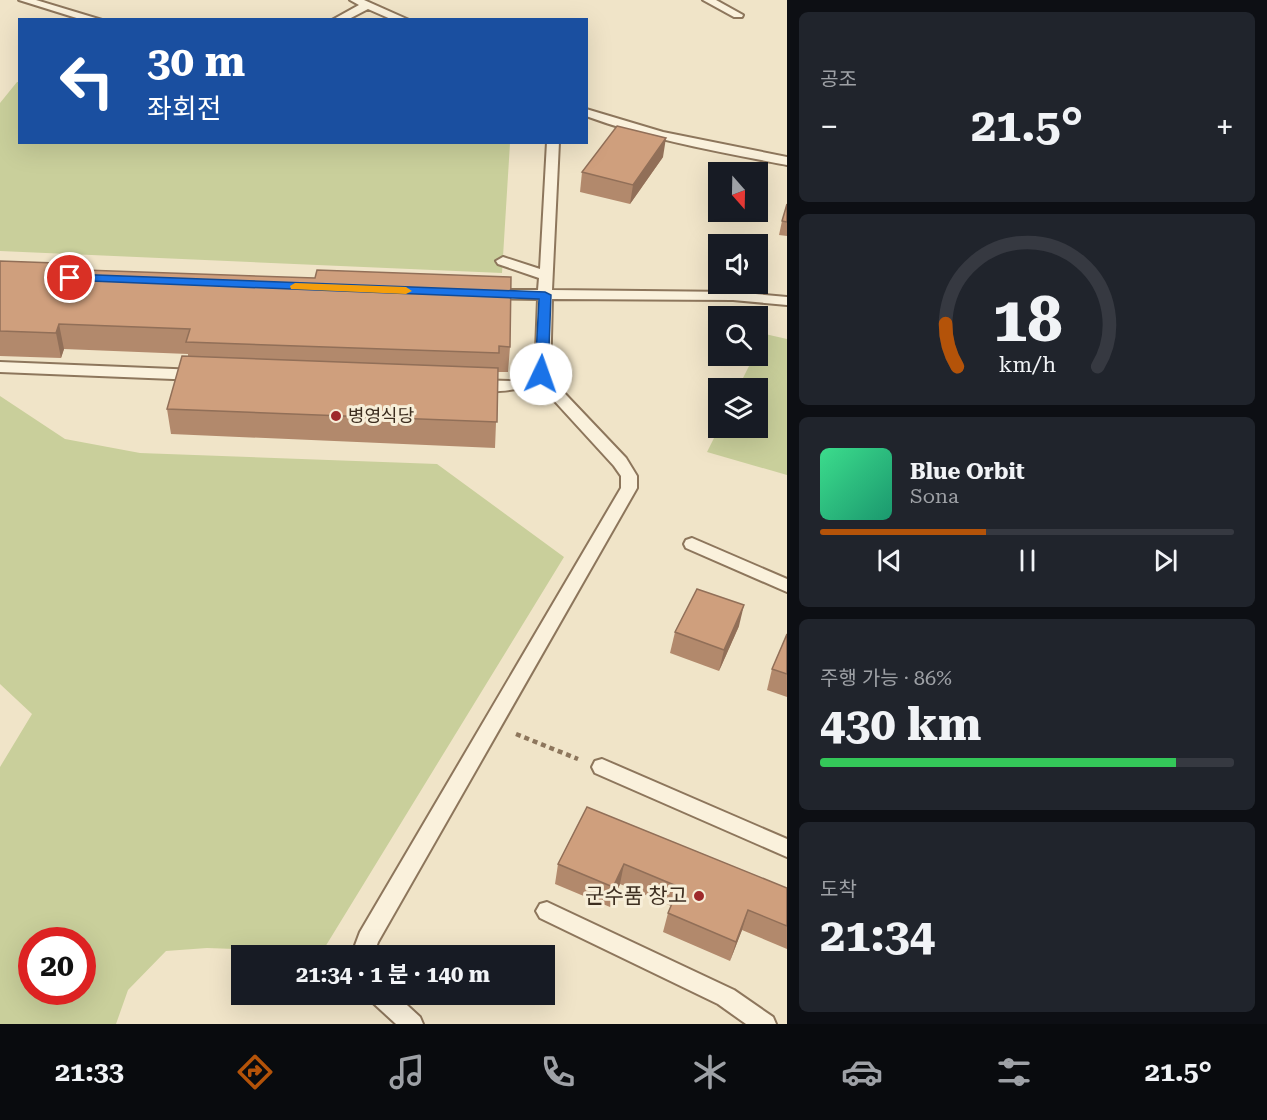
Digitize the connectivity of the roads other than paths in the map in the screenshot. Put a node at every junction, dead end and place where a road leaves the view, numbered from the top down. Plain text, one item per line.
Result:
1 (24, 0) edge
2 (356, 0) edge
3 (708, 0) edge
4 (368, 5) junction
5 (738, 15) dead end
6 (91, 18) edge
7 (341, 18) edge
8 (399, 18) edge
9 (588, 113) edge
10 (553, 144) edge
11 (787, 161) edge
12 (503, 261) dead end
13 (546, 276) junction
14 (475, 293) edge
15 (545, 295) junction
16 (787, 301) edge
17 (0, 367) edge
18 (213, 375) edge
19 (543, 379) junction
20 (462, 385) edge
21 (692, 544) dead end
22 (787, 585) edge
23 (602, 767) dead end
24 (787, 848) edge
25 (547, 911) dead end
26 (366, 945) edge
27 (391, 1005) edge
28 (412, 1024) edge
29 (765, 1024) edge

1 - 6 lane
2 - 4 lane
3 - 5 lane
4 - 7 lane
4 - 8 lane
9 - 11 lane
10 - 13 lane
12 - 13 lane
13 - 15 lane
14 - 15 lane
15 - 16 lane
15 - 19 lane
17 - 18 lane
19 - 20 lane
19 - 26 lane
21 - 22 lane
23 - 24 lane
25 - 29 lane
27 - 28 lane

